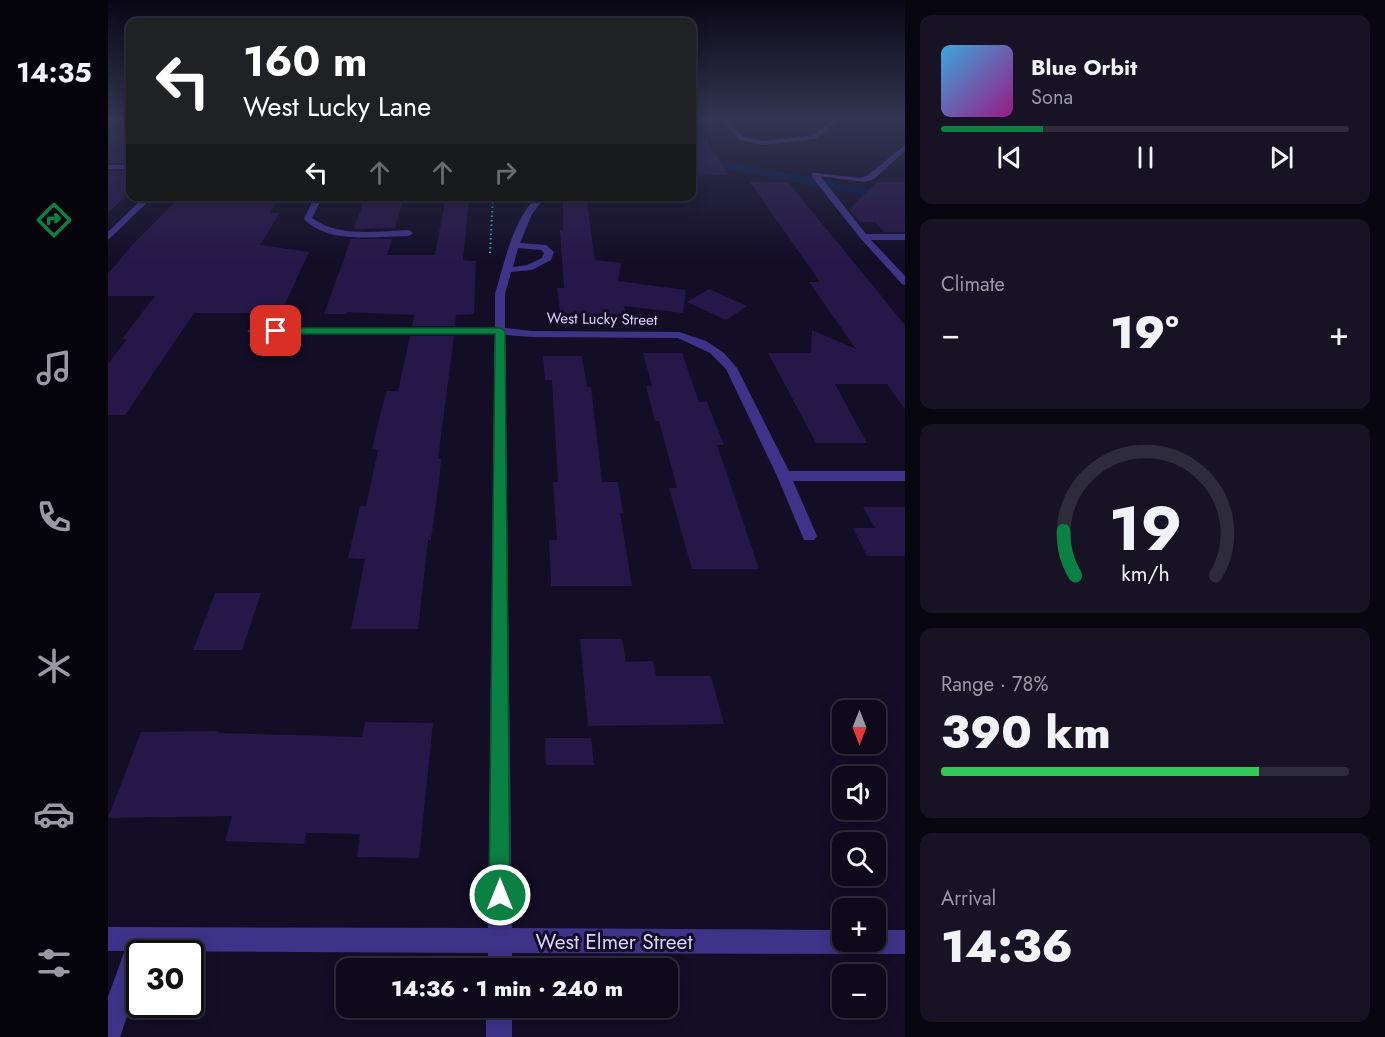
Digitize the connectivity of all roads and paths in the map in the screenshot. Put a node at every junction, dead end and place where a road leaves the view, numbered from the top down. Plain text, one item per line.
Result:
1 (883, 166) edge
2 (108, 167) edge
3 (126, 167) edge
4 (145, 201) edge
5 (317, 201) edge
6 (493, 201) edge
7 (536, 201) edge
8 (409, 233) dead end
9 (109, 234) edge
10 (864, 237) junction
11 (905, 237) edge
12 (514, 245) junction
13 (490, 255) dead end
14 (507, 270) junction
15 (905, 282) edge
16 (252, 331) dead end
17 (500, 331) junction
18 (784, 476) junction
19 (905, 476) edge
20 (809, 536) dead end
21 (108, 939) edge
22 (141, 939) junction
23 (500, 942) junction
24 (905, 942) edge
25 (500, 958) edge
26 (499, 1018) edge
27 (108, 1033) edge
28 (499, 1037) edge

1 - 10 street
2 - 3 street
4 - 9 street
5 - 8 street
6 - 13 path
7 - 12 street
10 - 11 street
10 - 15 street
12 - 14 street
12 - 14 street
14 - 17 street
16 - 17 street, West Lucky Street
17 - 18 street, West Lucky Street
17 - 23 street
18 - 19 street
18 - 20 street
21 - 22 street, West Elmer Street
22 - 23 street, West Elmer Street
22 - 27 street
23 - 24 street, West Elmer Street
23 - 25 street
26 - 28 street

